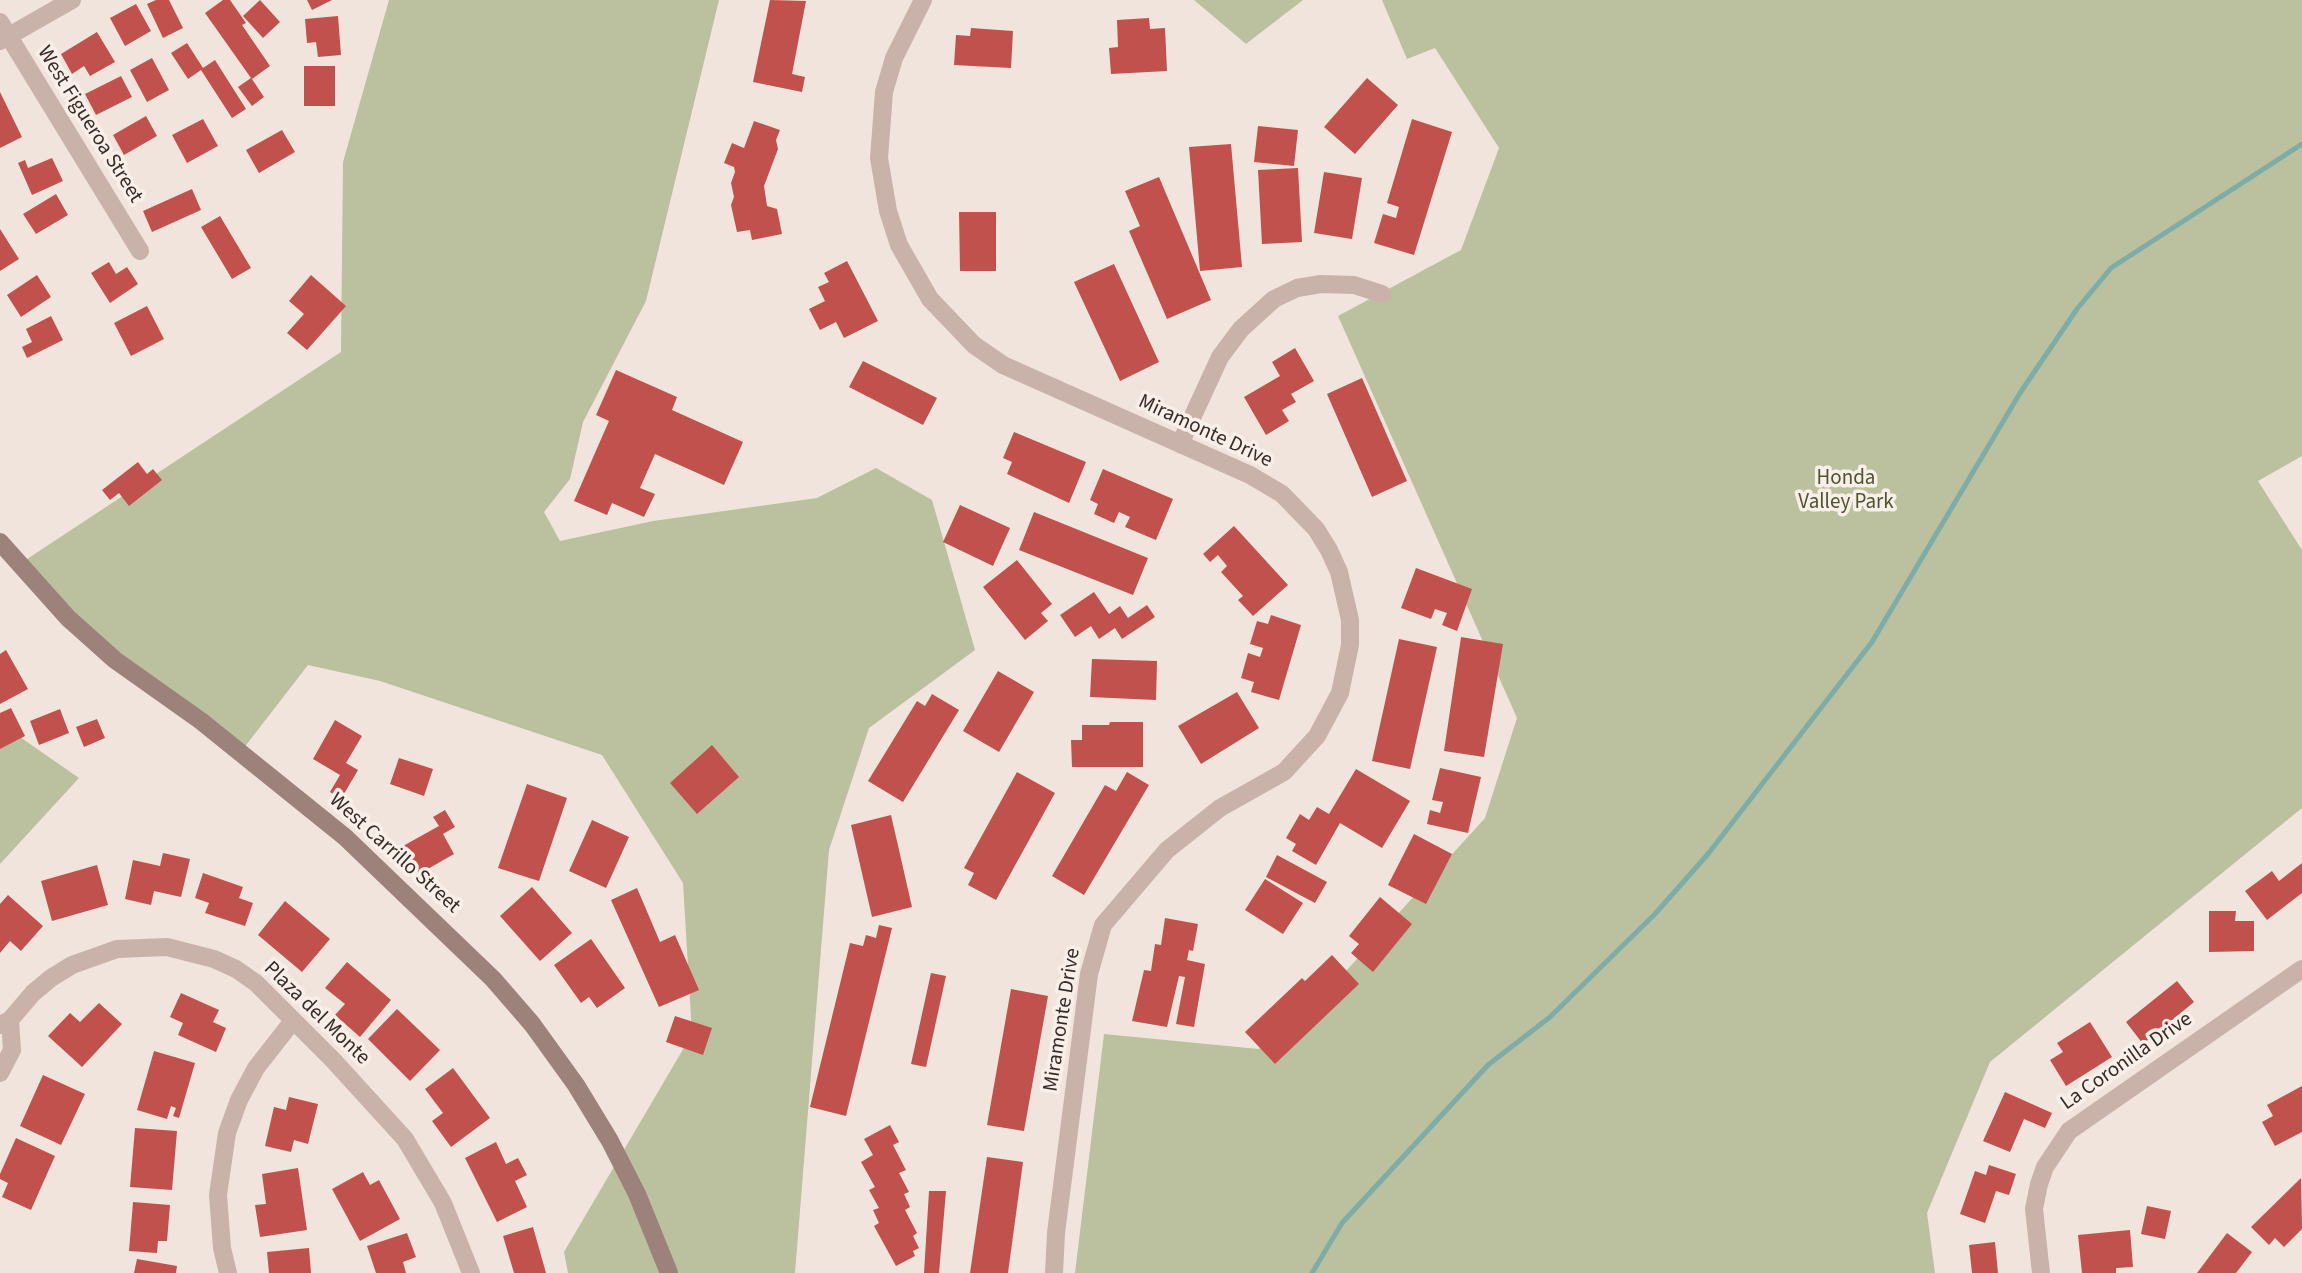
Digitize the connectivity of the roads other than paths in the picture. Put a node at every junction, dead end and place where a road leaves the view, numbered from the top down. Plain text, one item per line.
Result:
1 (72, 0) edge
2 (923, 0) edge
3 (3, 33) edge
4 (140, 251) dead end
5 (1382, 294) dead end
6 (1180, 444) junction
7 (0, 542) edge
8 (2302, 969) edge
9 (5, 1022) edge
10 (292, 1022) junction
11 (0, 1073) edge
12 (228, 1273) edge
13 (471, 1273) edge
14 (669, 1273) edge
15 (1054, 1273) edge
16 (2041, 1273) edge

1 - 3 street
2 - 6 street, Miramonte Drive
3 - 4 street, West Figueroa Street
5 - 6 street
6 - 15 street, Miramonte Drive
7 - 14 main road, West Carrillo Street
8 - 16 street, La Coronilla Drive
9 - 10 street, Plaza del Monte
9 - 11 street, Plaza del Monte
10 - 12 street
10 - 13 street, Plaza del Monte

